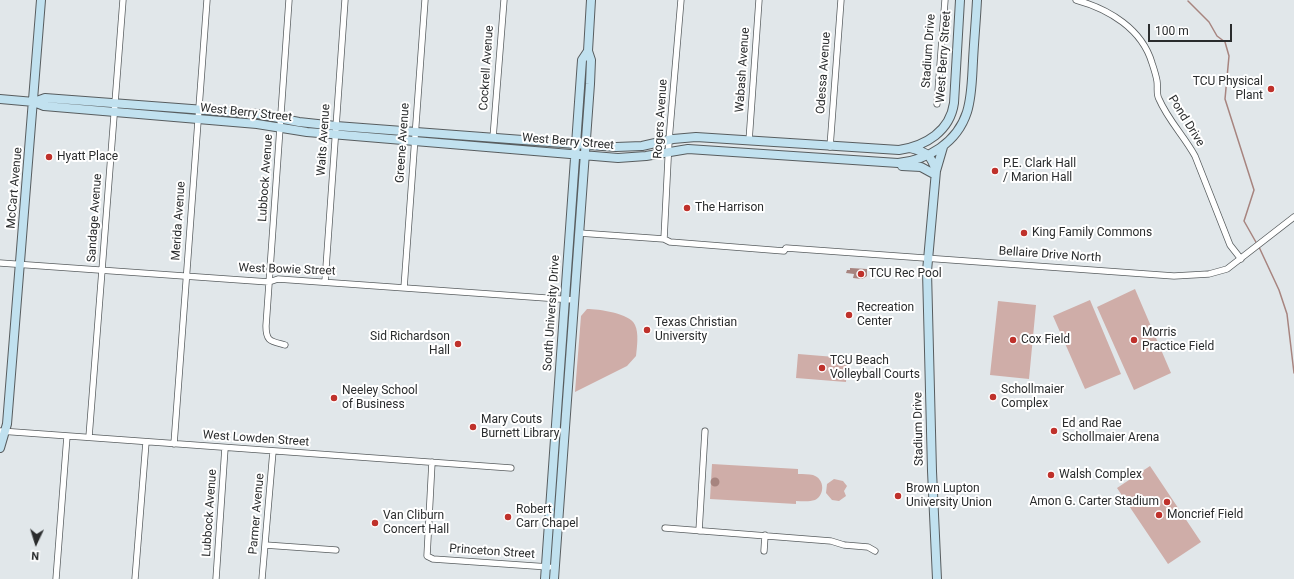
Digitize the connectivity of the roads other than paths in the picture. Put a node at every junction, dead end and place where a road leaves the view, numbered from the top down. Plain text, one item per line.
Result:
1 (42, 0) edge
2 (123, 0) edge
3 (207, 0) edge
4 (290, 0) edge
5 (345, 0) edge
6 (425, 0) edge
7 (504, 0) edge
8 (591, 0) edge
9 (681, 0) edge
10 (759, 0) edge
11 (841, 0) edge
12 (945, 0) edge
13 (960, 0) edge
14 (977, 0) edge
15 (1076, 0) edge
16 (0, 99) edge
17 (34, 102) junction
18 (115, 103) junction
19 (937, 104) dead end
20 (199, 110) junction
21 (114, 113) junction
22 (282, 118) junction
23 (198, 120) junction
24 (336, 126) junction
25 (281, 127) junction
26 (941, 131) junction
27 (415, 132) junction
28 (335, 135) junction
29 (493, 138) junction
30 (669, 140) junction
31 (414, 141) junction
32 (749, 141) junction
33 (462, 145) junction
34 (581, 145) junction
35 (796, 145) junction
36 (830, 147) junction
37 (943, 147) junction
38 (910, 148) junction
39 (697, 149) junction
40 (669, 151) junction
41 (751, 153) junction
42 (580, 155) junction
43 (928, 155) junction
44 (629, 157) junction
45 (874, 162) junction
46 (934, 172) junction
47 (1294, 217) edge
48 (579, 233) junction
49 (664, 239) junction
50 (928, 258) junction
51 (1241, 259) junction
52 (0, 263) edge
53 (20, 265) junction
54 (102, 270) junction
55 (186, 276) junction
56 (269, 282) junction
57 (325, 282) junction
58 (404, 288) junction
59 (565, 300) junction
60 (574, 300) junction
61 (285, 345) dead end
62 (705, 430) dead end
63 (3, 431) edge
64 (68, 436) junction
65 (89, 437) junction
66 (146, 442) junction
67 (174, 444) junction
68 (0, 448) edge
69 (225, 448) junction
70 (273, 451) junction
71 (432, 462) junction
72 (511, 468) dead end
73 (665, 528) dead end
74 (699, 531) junction
75 (765, 535) junction
76 (265, 545) junction
77 (336, 550) dead end
78 (764, 551) dead end
79 (875, 551) dead end
80 (545, 567) junction
81 (555, 567) junction
82 (56, 579) edge
83 (135, 579) edge
84 (216, 579) edge
85 (262, 579) edge
86 (545, 579) edge
87 (554, 579) edge
88 (937, 579) edge

1 - 17 main road, McCart Avenue
2 - 18 street, Sandage Avenue
3 - 20 street, Merida Avenue
4 - 22 street, Lubbock Avenue
5 - 24 street, Waits Avenue
6 - 27 street, Greene Avenue
7 - 29 street, Cockrell Avenue
8 - 34 main road, South University Drive
9 - 30 street, Rogers Avenue
10 - 32 street, Wabash Avenue
11 - 36 street, Odessa Avenue
12 - 19 street, Stadium Drive
13 - 26 main road, West Berry Street
14 - 37 main road, West Berry Street
15 - 51 street, Pond Drive
16 - 17 main road, West Berry Street
17 - 18 main road, West Berry Street
17 - 21 main road, West Berry Street
17 - 53 main road, McCart Avenue
18 - 20 main road, West Berry Street
18 - 21 street, Sandage Avenue
20 - 22 main road, West Berry Street
20 - 23 street, Merida Avenue
21 - 23 main road, West Berry Street
21 - 54 street, Sandage Avenue
22 - 24 main road, West Berry Street
22 - 25 street, Lubbock Avenue
23 - 25 main road, West Berry Street
23 - 55 street, Merida Avenue
24 - 27 main road, West Berry Street
24 - 28 street, Waits Avenue
25 - 28 main road, West Berry Street
25 - 56 street, Lubbock Avenue
26 - 38 main road, West Berry Street
26 - 43 main road
27 - 29 main road, West Berry Street
27 - 31 street, Greene Avenue
28 - 31 main road, West Berry Street
28 - 57 street, Waits Avenue
29 - 33 main road
29 - 34 main road, West Berry Street
30 - 32 main road, West Berry Street
30 - 34 main road, West Berry Street
30 - 40 street, Rogers Avenue
30 - 44 main road
31 - 33 main road, West Berry Street
31 - 58 street, Greene Avenue
32 - 35 main road, West Berry Street
32 - 39 main road
33 - 42 main road, West Berry Street
34 - 42 main road, South University Drive
35 - 36 main road, West Berry Street
35 - 41 main road
36 - 38 main road, West Berry Street
37 - 43 main road, West Berry Street
37 - 46 main road
38 - 43 main road
39 - 40 main road, West Berry Street
39 - 41 main road, West Berry Street
40 - 44 main road, West Berry Street
40 - 49 street, Rogers Avenue
41 - 45 main road, West Berry Street
42 - 44 main road, West Berry Street
42 - 48 main road, South University Drive
42 - 59 main road, South University Drive
43 - 45 main road, West Berry Street
43 - 46 main road, Stadium Drive
45 - 46 main road
46 - 50 main road, Stadium Drive
47 - 51 street, Bellaire Drive North
48 - 49 street
48 - 60 main road, South University Drive
49 - 50 street, Bellaire Drive North
50 - 51 street, Bellaire Drive North
50 - 88 main road, Stadium Drive
52 - 53 street, West Bowie Street
53 - 54 street, West Bowie Street
53 - 63 main road, McCart Avenue
54 - 55 street, West Bowie Street
54 - 65 street, Sandage Avenue
55 - 56 street, West Bowie Street
55 - 67 street, Merida Avenue
56 - 57 street, West Bowie Street
56 - 61 street, Lubbock Avenue
57 - 58 street, West Bowie Street
58 - 59 street, West Bowie Street
59 - 60 street, West Bowie Street
59 - 80 main road, South University Drive
60 - 81 main road, South University Drive
62 - 74 street
63 - 64 street, West Lowden Street
63 - 68 main road, McCart Avenue
64 - 65 street, West Lowden Street
64 - 82 street
65 - 66 street, West Lowden Street
66 - 67 street, West Lowden Street
66 - 83 street
67 - 69 street, West Lowden Street
69 - 70 street, West Lowden Street
69 - 84 street, Lubbock Avenue
70 - 71 street, West Lowden Street
70 - 76 street, Parmer Avenue
71 - 72 street, West Lowden Street
71 - 80 street, Princeton Street
73 - 74 street
74 - 75 street
75 - 78 street
75 - 79 street
76 - 77 street
76 - 85 street, Parmer Avenue
80 - 81 street, Princeton Street
80 - 86 main road, South University Drive
81 - 87 main road, South University Drive

